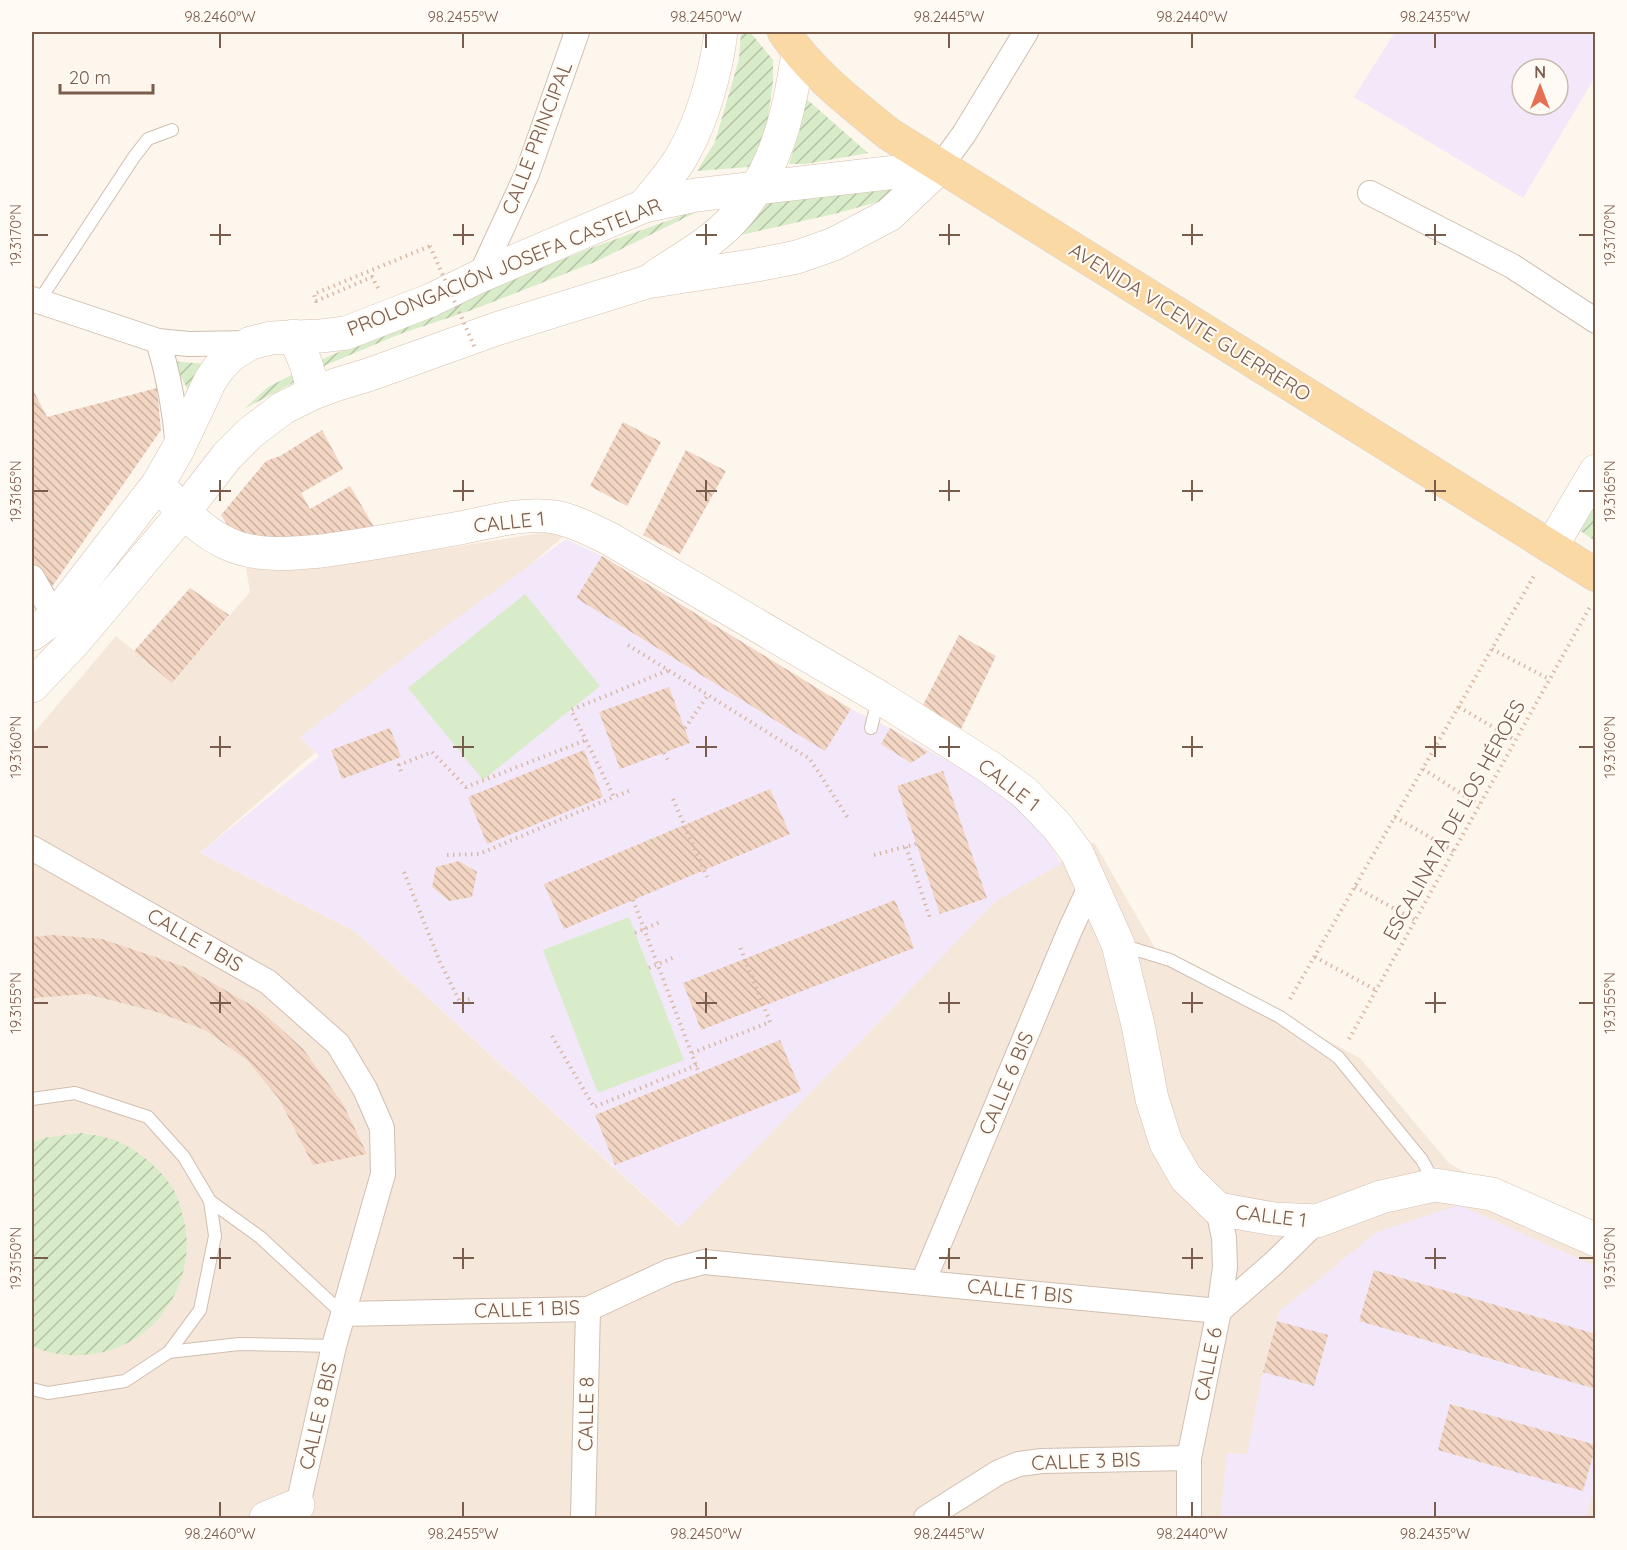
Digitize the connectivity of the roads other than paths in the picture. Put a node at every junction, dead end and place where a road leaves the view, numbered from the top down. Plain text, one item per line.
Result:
1 (577, 32) edge
2 (721, 32) edge
3 (1026, 32) edge
4 (791, 42) edge
5 (172, 130) dead end
6 (940, 166) junction
7 (759, 186) junction
8 (1370, 193) dead end
9 (644, 206) junction
10 (480, 276) junction
11 (647, 282) junction
12 (35, 300) edge
13 (1596, 321) edge
14 (293, 336) junction
15 (159, 341) junction
16 (251, 343) junction
17 (313, 393) junction
18 (178, 449) junction
19 (1596, 471) edge
20 (158, 484) junction
21 (183, 513) junction
22 (1551, 547) junction
23 (1596, 575) edge
24 (32, 577) edge
25 (44, 625) edge
26 (32, 686) edge
27 (32, 848) edge
28 (1091, 885) junction
29 (1118, 944) junction
30 (32, 1099) edge
31 (1435, 1185) junction
32 (210, 1201) junction
33 (1218, 1209) junction
34 (1317, 1221) junction
35 (1596, 1240) edge
36 (922, 1281) junction
37 (588, 1309) junction
38 (1219, 1311) junction
39 (343, 1314) junction
40 (334, 1346) junction
41 (169, 1352) junction
42 (32, 1389) edge
43 (1189, 1458) junction
44 (298, 1512) edge
45 (266, 1518) edge
46 (584, 1518) edge
47 (926, 1518) edge
48 (1189, 1518) edge

1 - 10 street, CALLE PRINCIPAL
2 - 9 main road
3 - 6 street
4 - 6 main road, AVENIDA VICENTE GUERRERO
4 - 7 main road
5 - 12 lane
6 - 7 main road, PROLONGACIÓN JOSEFA CASTELAR
6 - 11 main road
6 - 22 main road, AVENIDA VICENTE GUERRERO
7 - 9 main road, PROLONGACIÓN JOSEFA CASTELAR
7 - 11 main road
8 - 13 street
9 - 10 main road, PROLONGACIÓN JOSEFA CASTELAR
10 - 14 main road, PROLONGACIÓN JOSEFA CASTELAR
11 - 17 main road
12 - 15 street
14 - 16 main road, PROLONGACIÓN JOSEFA CASTELAR
14 - 17 main road
15 - 16 street
15 - 18 street
16 - 18 main road, PROLONGACIÓN JOSEFA CASTELAR
17 - 21 main road
18 - 20 main road, PROLONGACIÓN JOSEFA CASTELAR
19 - 22 main road
20 - 21 main road, CALLE 1
20 - 25 main road, PROLONGACIÓN JOSEFA CASTELAR
21 - 26 main road
21 - 28 main road, CALLE 1
22 - 23 main road, AVENIDA VICENTE GUERRERO
24 - 25 street
27 - 39 street, CALLE 1 BIS
28 - 29 main road, CALLE 1
28 - 36 street, CALLE 6 BIS
29 - 31 lane
29 - 33 main road, CALLE 1
30 - 32 lane
31 - 34 main road, CALLE 1
31 - 35 main road, CALLE 1
32 - 39 lane
32 - 41 lane
33 - 34 main road, CALLE 1
33 - 38 street, CALLE 6
34 - 38 street
36 - 37 street, CALLE 1 BIS
36 - 38 street, CALLE 1 BIS
37 - 39 street, CALLE 1 BIS
37 - 46 street, CALLE 8
38 - 43 street, CALLE 6
39 - 40 street, CALLE 8 BIS
40 - 41 lane
40 - 44 street, CALLE 8 BIS
41 - 42 lane
43 - 47 street, CALLE 3 BIS
43 - 48 street, CALLE 6
44 - 45 main road

